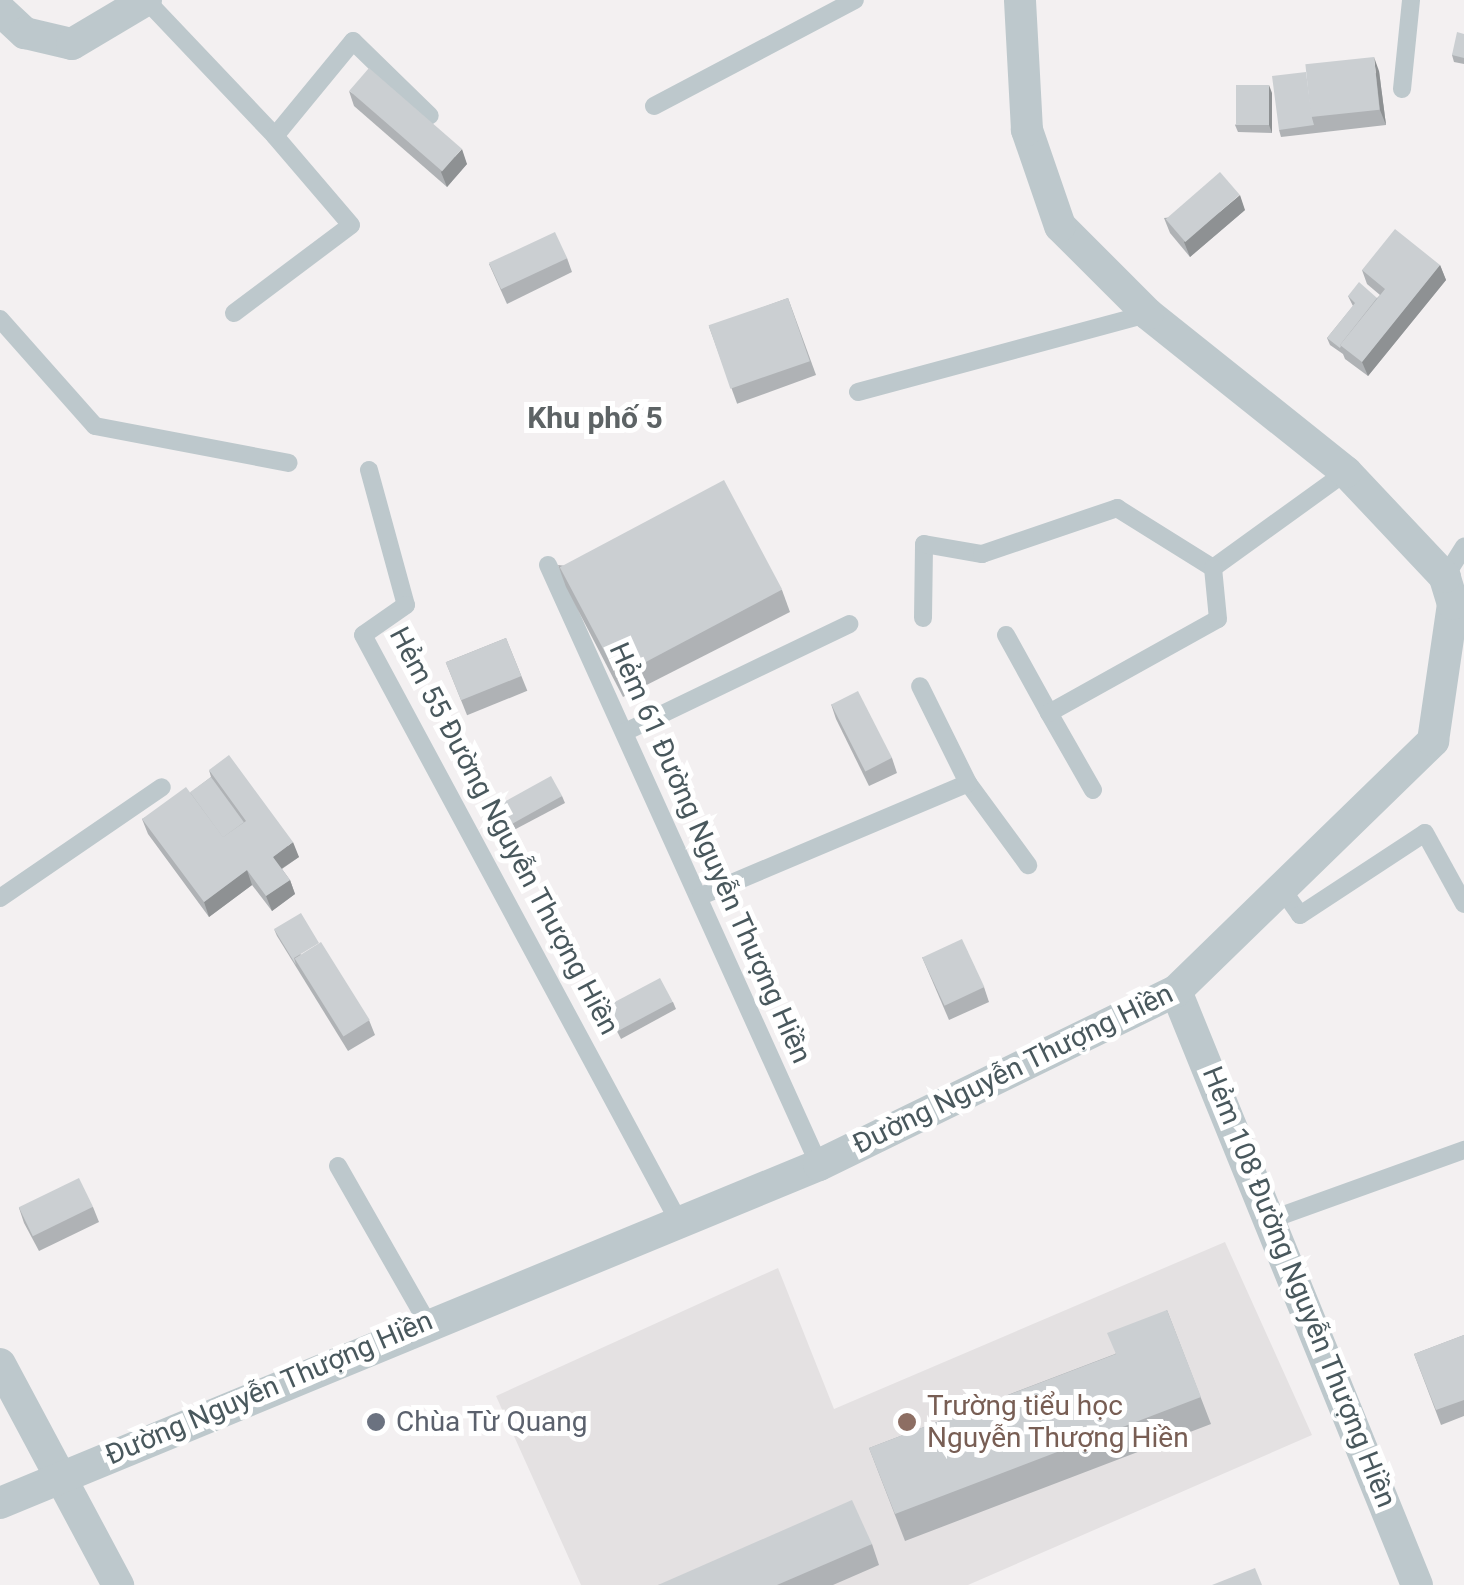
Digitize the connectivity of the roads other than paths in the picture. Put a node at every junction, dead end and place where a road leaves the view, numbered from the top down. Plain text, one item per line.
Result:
1 (146, 0) edge
2 (855, 0) edge
3 (1020, 0) edge
4 (1411, 0) edge
5 (0, 10) edge
6 (1402, 89) dead end
7 (654, 106) dead end
8 (430, 116) edge
9 (275, 136) junction
10 (234, 313) dead end
11 (1148, 314) junction
12 (0, 319) edge
13 (858, 392) dead end
14 (290, 463) dead end
15 (369, 470) dead end
16 (1346, 472) junction
17 (1464, 547) edge
18 (548, 565) dead end
19 (1213, 568) junction
20 (1445, 577) junction
21 (923, 618) dead end
22 (849, 624) dead end
23 (1006, 634) dead end
24 (920, 686) dead end
25 (1049, 713) junction
26 (625, 732) junction
27 (968, 783) junction
28 (162, 787) dead end
29 (1093, 790) dead end
30 (1028, 865) dead end
31 (1284, 892) junction
32 (701, 896) junction
33 (0, 898) edge
34 (1464, 904) edge
35 (1176, 991) junction
36 (1464, 1150) edge
37 (819, 1165) junction
38 (338, 1166) dead end
39 (1272, 1219) junction
40 (678, 1222) junction
41 (427, 1322) junction
42 (0, 1364) edge
43 (56, 1477) junction
44 (0, 1503) edge
45 (118, 1585) edge
46 (1417, 1585) edge

1 - 5 street
1 - 9 lane
2 - 7 lane
3 - 11 street
4 - 6 lane
8 - 9 lane
9 - 10 lane
11 - 13 lane
11 - 16 street
12 - 14 lane
15 - 40 lane, Hẻm 55 Đường Nguyễn Thượng Hiền
16 - 19 lane
16 - 20 street
17 - 20 lane
18 - 26 lane, Hẻm 61 Đường Nguyễn Thượng Hiền
19 - 21 lane
19 - 25 lane
20 - 31 street, Đường Nguyễn Thượng Hiền
22 - 26 lane
23 - 25 lane
24 - 27 lane
25 - 29 lane
26 - 32 lane, Hẻm 61 Đường Nguyễn Thượng Hiền
27 - 30 lane
27 - 32 lane
28 - 33 lane
31 - 34 lane
31 - 35 street, Đường Nguyễn Thượng Hiền
32 - 37 lane, Hẻm 61 Đường Nguyễn Thượng Hiền
35 - 37 street, Đường Nguyễn Thượng Hiền
35 - 39 street, Hẻm 108 Đường Nguyễn Thượng Hiền
36 - 39 lane
37 - 40 street, Đường Nguyễn Thượng Hiền
38 - 41 lane
39 - 46 street, Hẻm 108 Đường Nguyễn Thượng Hiền
40 - 41 street, Đường Nguyễn Thượng Hiền
41 - 43 street, Đường Nguyễn Thượng Hiền
42 - 43 street
43 - 44 street, Đường Nguyễn Thượng Hiền
43 - 45 street

